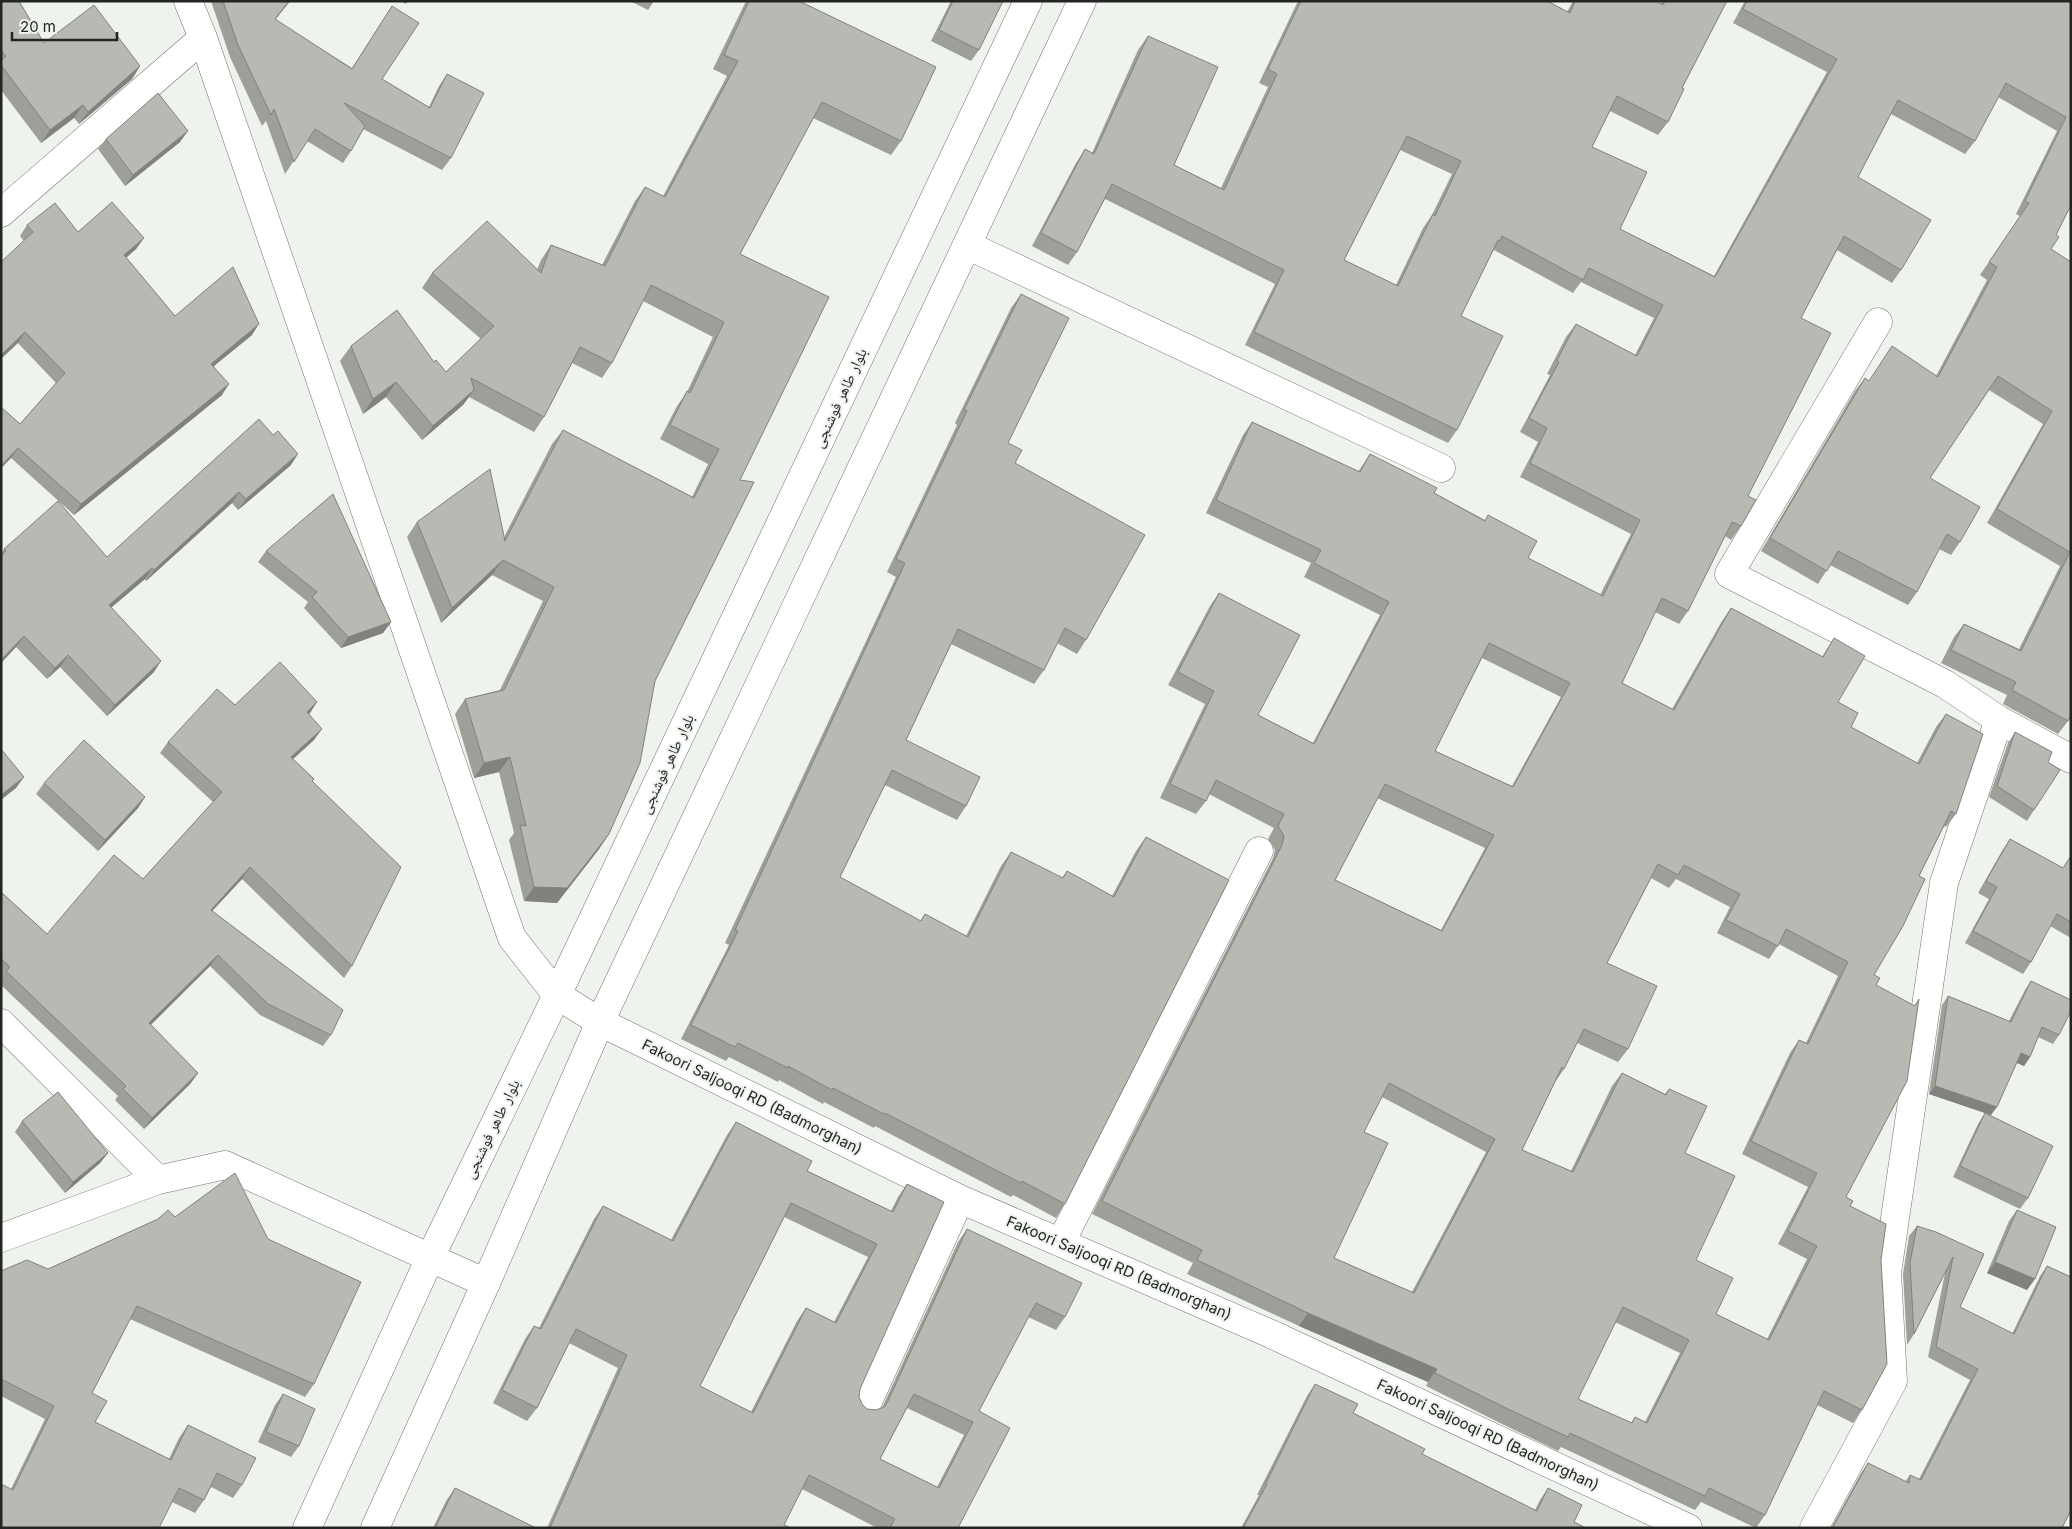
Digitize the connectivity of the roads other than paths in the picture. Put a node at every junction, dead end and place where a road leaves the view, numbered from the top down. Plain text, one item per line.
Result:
1 (188, 1) edge
2 (1028, 1) edge
3 (1082, 1) edge
4 (203, 38) junction
5 (1, 213) edge
6 (967, 245) junction
7 (1878, 322) dead end
8 (1441, 468) dead end
9 (1999, 720) junction
10 (2071, 759) edge
11 (1259, 851) dead end
12 (557, 995) junction
13 (600, 1022) junction
14 (1, 1023) edge
15 (158, 1180) junction
16 (960, 1199) junction
17 (1, 1238) edge
18 (1062, 1242) junction
19 (430, 1258) junction
20 (486, 1284) junction
21 (865, 1408) edge
22 (307, 1528) edge
23 (375, 1528) edge
24 (1688, 1528) edge
25 (1814, 1528) edge

1 - 4 street, Fakoori Saljooqi RD (Badmorghan)
2 - 12 street, بلوار طاهر فوشنجی
3 - 6 street
4 - 5 street
4 - 12 street, Fakoori Saljooqi RD (Badmorghan)
6 - 8 street
6 - 13 street
7 - 9 street
9 - 10 street
9 - 25 street
11 - 18 street
12 - 13 street, Fakoori Saljooqi RD (Badmorghan)
12 - 19 street, بلوار طاهر فوشنجی
13 - 16 street, Fakoori Saljooqi RD (Badmorghan)
13 - 20 street
14 - 15 street
15 - 17 street
15 - 19 street
16 - 18 street, Fakoori Saljooqi RD (Badmorghan)
16 - 21 street
18 - 24 street, Fakoori Saljooqi RD (Badmorghan)
19 - 20 street
19 - 22 street, بلوار طاهر فوشنجی
20 - 23 street

